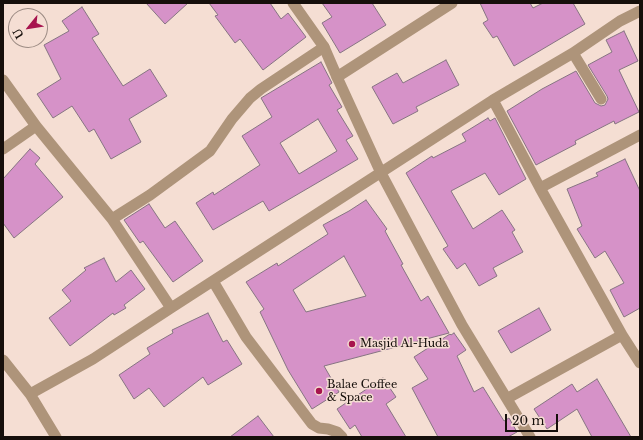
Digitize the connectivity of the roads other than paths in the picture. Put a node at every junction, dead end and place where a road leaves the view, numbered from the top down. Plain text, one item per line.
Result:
1 (293, 3) edge
2 (452, 3) edge
3 (640, 11) edge
4 (324, 47) junction
5 (573, 53) junction
6 (337, 78) junction
7 (3, 80) edge
8 (602, 99) dead end
9 (493, 100) junction
10 (36, 126) junction
11 (640, 135) edge
12 (3, 148) edge
13 (380, 173) junction
14 (540, 188) junction
15 (112, 219) junction
16 (213, 281) junction
17 (171, 308) junction
18 (622, 335) junction
19 (3, 360) edge
20 (640, 363) edge
21 (30, 394) junction
22 (508, 398) junction
23 (56, 437) edge
24 (342, 437) edge
25 (530, 437) edge

1 - 4 street
2 - 6 street
3 - 5 street
4 - 6 street
4 - 15 street
5 - 8 street
5 - 9 street
6 - 13 street
7 - 10 street
9 - 13 street
9 - 14 street
10 - 12 street
10 - 15 street
11 - 14 street
13 - 16 street
13 - 22 street
14 - 18 street
15 - 17 street
16 - 17 street
16 - 24 street
17 - 21 street
18 - 20 street
18 - 22 street
19 - 21 street
21 - 23 street
22 - 25 street

